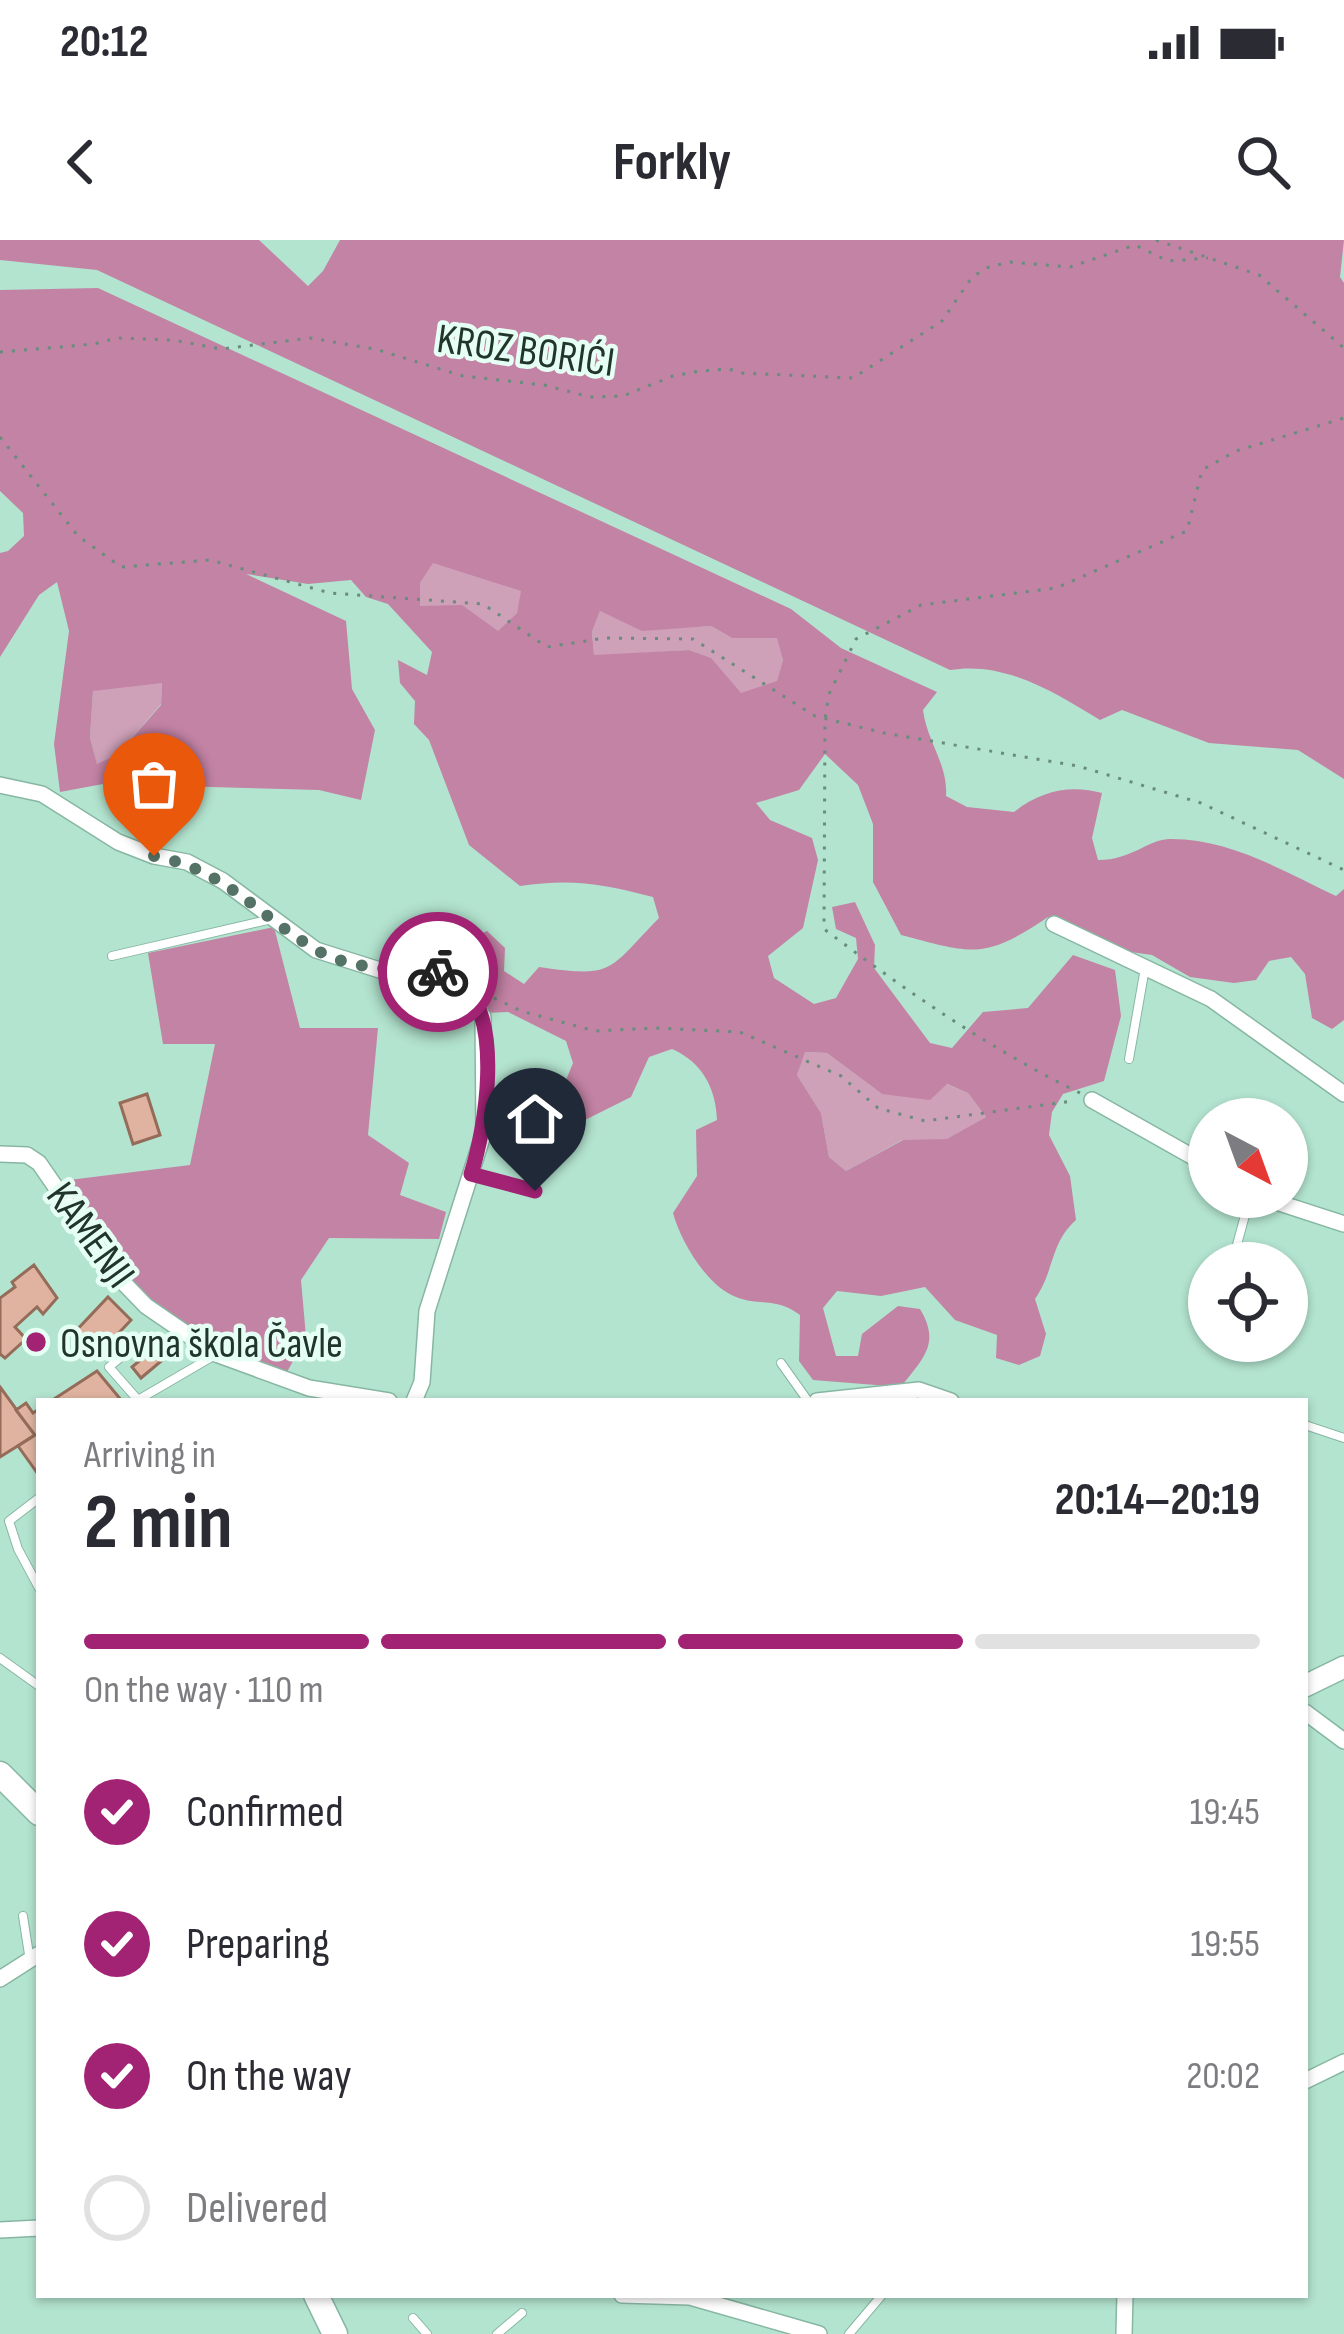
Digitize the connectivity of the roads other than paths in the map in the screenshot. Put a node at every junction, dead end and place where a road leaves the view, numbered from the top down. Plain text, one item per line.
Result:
1 (0, 785) edge
2 (273, 919) junction
3 (1054, 924) dead end
4 (112, 956) dead end
5 (1145, 968) junction
6 (1129, 1059) dead end
7 (1344, 1094) edge
8 (1092, 1100) road end
9 (0, 1154) edge
10 (1188, 1154) edge
11 (471, 1174) junction
12 (535, 1191) dead end
13 (1308, 1212) edge
14 (1344, 1224) edge
15 (147, 1336) dead end
16 (217, 1354) junction
17 (782, 1363) dead end
18 (309, 1388) junction
19 (136, 1398) edge
20 (141, 1398) edge
21 (323, 1398) edge
22 (371, 1398) edge
23 (416, 1398) edge
24 (810, 1398) edge
25 (841, 1398) edge
26 (942, 1398) edge
27 (1308, 1426) edge
28 (1344, 1438) edge
29 (36, 1500) edge
30 (5, 1520) edge
31 (36, 1582) edge
32 (0, 1658) edge
33 (1344, 1667) edge
34 (36, 1684) edge
35 (1308, 1685) edge
36 (1308, 1714) edge
37 (1344, 1742) edge
38 (0, 1774) edge
39 (36, 1808) edge
40 (23, 1916) dead end
41 (34, 1957) edge
42 (0, 1979) edge
43 (1344, 2062) edge
44 (1308, 2079) edge
45 (36, 2228) edge
46 (0, 2230) edge
47 (317, 2298) edge
48 (879, 2298) edge
49 (1125, 2298) edge
50 (709, 2299) edge
51 (522, 2313) dead end
52 (413, 2318) dead end
53 (335, 2334) edge
54 (427, 2334) edge
55 (497, 2334) edge
56 (819, 2334) edge
57 (849, 2334) edge
58 (1124, 2334) edge

1 - 2 street
2 - 4 lane
2 - 11 street
3 - 5 street
5 - 6 lane
5 - 7 street
8 - 10 street
9 - 16 street, KAMENJI
11 - 12 lane
11 - 23 street
13 - 14 street
15 - 19 lane
16 - 18 street, KAMENJI
16 - 20 lane
17 - 24 lane
18 - 21 street, KAMENJI
18 - 22 street, KAMENJI
25 - 26 street
27 - 28 lane
29 - 30 lane
30 - 31 lane
32 - 34 lane
33 - 35 main road
36 - 37 street
38 - 39 main road
40 - 41 lane
41 - 42 street
43 - 44 street
45 - 46 street
47 - 53 main road
48 - 57 lane
49 - 58 street
50 - 56 street
51 - 55 lane
52 - 54 lane

